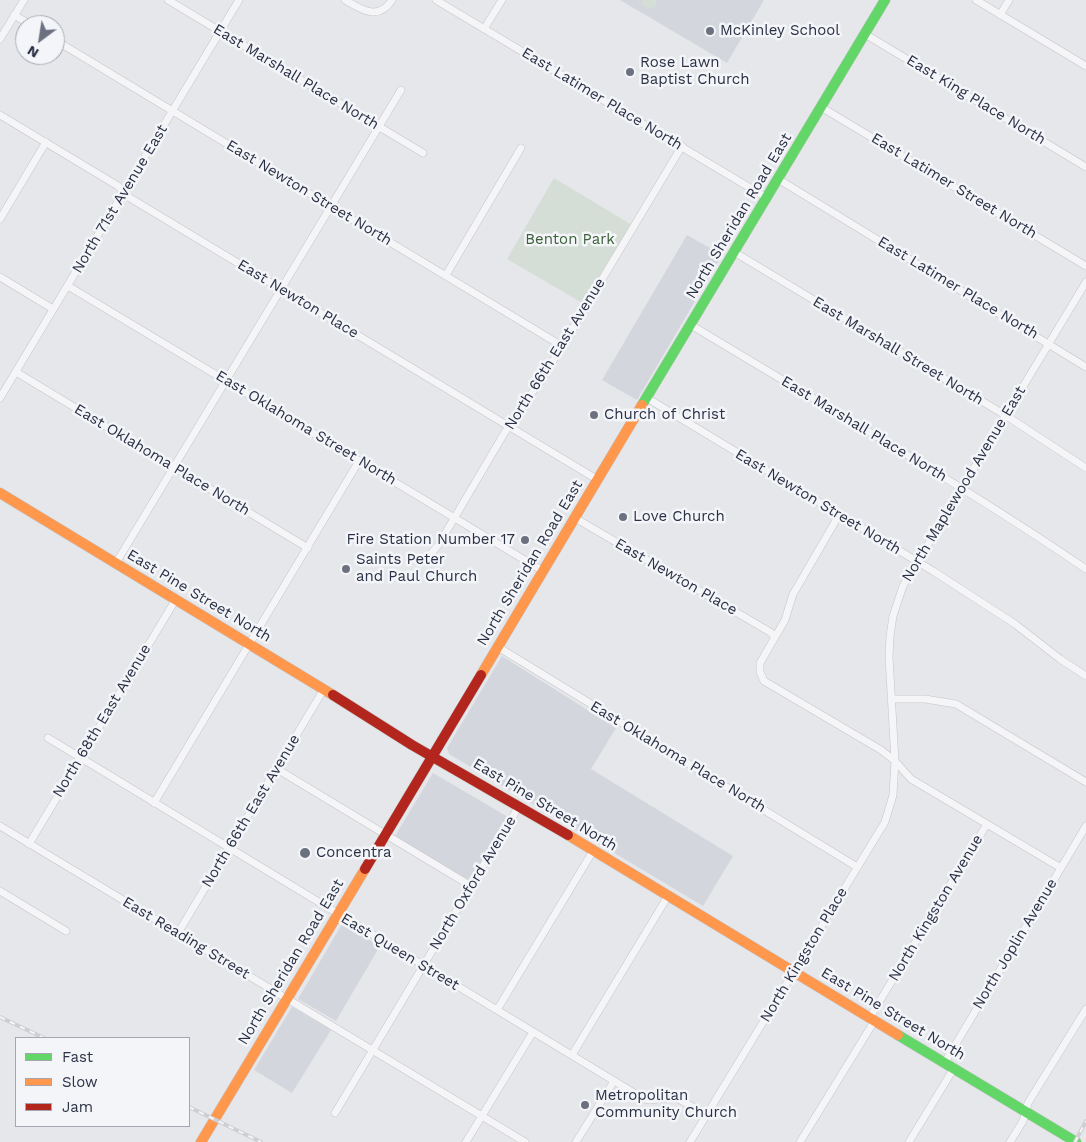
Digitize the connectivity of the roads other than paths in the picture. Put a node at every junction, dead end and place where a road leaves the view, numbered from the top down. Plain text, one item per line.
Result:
1 (24, 0) edge
2 (168, 0) edge
3 (240, 0) edge
4 (345, 0) edge
5 (392, 0) edge
6 (436, 0) edge
7 (502, 0) edge
8 (886, 0) edge
9 (976, 0) edge
10 (1009, 0) edge
11 (14, 15) joint
12 (1000, 15) junction
13 (484, 29) junction
14 (221, 32) junction
15 (865, 34) junction
16 (0, 39) edge
17 (65, 46) edge
18 (1086, 66) edge
19 (401, 90) dead end
20 (821, 107) junction
21 (173, 111) junction
22 (0, 115) edge
23 (379, 127) junction
24 (46, 142) junction
25 (682, 146) junction
26 (521, 148) dead end
27 (423, 153) dead end
28 (1086, 167) edge
29 (778, 179) junction
30 (124, 192) junction
31 (767, 198) junction
32 (331, 206) junction
33 (0, 219) edge
34 (734, 252) junction
35 (1086, 266) edge
36 (446, 275) junction
37 (0, 277) edge
38 (1086, 282) edge
39 (68, 286) junction
40 (281, 289) junction
41 (53, 309) junction
42 (690, 325) junction
43 (1049, 343) junction
44 (562, 346) junction
45 (1086, 367) edge
46 (16, 372) junction
47 (226, 381) junction
48 (0, 398) edge
49 (646, 398) junction
50 (1005, 415) junction
51 (509, 426) junction
52 (360, 461) junction
53 (175, 467) junction
54 (1086, 468) edge
55 (598, 480) junction
56 (962, 488) junction
57 (0, 493) edge
58 (839, 516) junction
59 (454, 518) junction
60 (575, 518) junction
61 (308, 548) junction
62 (426, 560) dead end
63 (917, 562) junction
64 (116, 564) junction
65 (1086, 569) edge
66 (543, 571) junction
67 (176, 599) junction
68 (775, 638) junction
69 (250, 644) junction
70 (498, 646) junction
71 (1086, 676) edge
72 (324, 689) junction
73 (891, 699) junction
74 (48, 738) dead end
75 (432, 756) junction
76 (80, 758) junction
77 (895, 761) junction
78 (277, 769) junction
79 (1086, 782) edge
80 (154, 804) junction
81 (519, 806) junction
82 (987, 824) junction
83 (0, 826) edge
84 (1086, 826) edge
85 (384, 834) junction
86 (29, 844) junction
87 (229, 849) junction
88 (593, 851) junction
89 (857, 867) junction
90 (1062, 868) junction
91 (471, 886) junction
92 (0, 891) edge
93 (668, 896) junction
94 (337, 914) junction
95 (66, 931) dead end
96 (178, 933) junction
97 (423, 966) junction
98 (794, 972) junction
99 (287, 999) junction
100 (1086, 1009) edge
101 (497, 1010) junction
102 (872, 1019) junction
103 (534, 1032) junction
104 (372, 1050) junction
105 (572, 1055) junction
106 (949, 1065) junction
107 (614, 1081) junction
108 (1026, 1111) junction
109 (335, 1113) dead end
110 (706, 1115) junction
111 (482, 1116) junction
112 (201, 1142) edge
113 (466, 1142) edge
114 (525, 1142) edge
115 (576, 1142) edge
116 (690, 1142) edge
117 (800, 1142) edge
118 (909, 1142) edge
119 (1010, 1142) edge
120 (1076, 1142) edge

1 - 11 street
2 - 14 street, East Marshall Place North
3 - 14 street, North 71st Avenue East
4 - 5 street
6 - 13 street, East Latimer Place North
7 - 13 street
8 - 15 main road, North Sheridan Road East
9 - 12 street
10 - 12 street
11 - 16 street
12 - 18 street
13 - 25 street, East Latimer Place North
14 - 21 street, North 71st Avenue East
14 - 23 street, East Marshall Place North
15 - 20 main road, North Sheridan Road East
15 - 28 street, East King Place North
17 - 21 street, East Newton Street North
19 - 23 street
20 - 29 main road, North Sheridan Road East
20 - 35 street, East Latimer Street North
21 - 30 street, North 71st Avenue East
21 - 32 street, East Newton Street North
22 - 24 street, East Newton Place
23 - 27 street, East Marshall Place North
23 - 32 street
24 - 30 street, East Newton Place
24 - 33 street
25 - 31 street, East Latimer Place North
25 - 44 street, North 66th East Avenue
26 - 36 street
29 - 31 main road, North Sheridan Road East
29 - 43 street, East Latimer Place North
30 - 39 street, North 71st Avenue East
30 - 40 street, East Newton Place
31 - 34 main road, North Sheridan Road East
32 - 36 street, East Newton Street North
32 - 40 street
34 - 42 main road, North Sheridan Road East
34 - 50 street, East Marshall Street North
36 - 44 street, East Newton Street North
37 - 41 street
38 - 43 street, North Maplewood Avenue East
39 - 41 street, North 71st Avenue East
39 - 47 street, East Oklahoma Street North
40 - 47 street
40 - 51 street, East Newton Place
41 - 46 street, North 71st Avenue East
42 - 49 main road, North Sheridan Road East
42 - 56 street, East Marshall Place North
43 - 45 street, East Latimer Place North
43 - 50 street, North Maplewood Avenue East
44 - 51 street, North 66th East Avenue
46 - 48 street, North 71st Avenue East
46 - 53 street, East Oklahoma Place North
47 - 52 street, East Oklahoma Street North
47 - 53 street
49 - 55 main road, North Sheridan Road East
49 - 58 street, East Newton Street North
50 - 54 street, East Marshall Street North
50 - 56 street, North Maplewood Avenue East
51 - 55 street, East Newton Place
51 - 59 street, North 66th East Avenue
52 - 59 street, East Oklahoma Street North
52 - 61 street
53 - 61 street, East Oklahoma Place North
53 - 64 street
55 - 60 main road, North Sheridan Road East
56 - 63 street, North Maplewood Avenue East
56 - 65 street, East Marshall Place North
57 - 64 main road, East Pine Street North
58 - 63 street, East Newton Street North
58 - 68 street
59 - 62 street, North 66th East Avenue
59 - 66 street, East Oklahoma Street North
60 - 66 main road, North Sheridan Road East
60 - 68 street, East Newton Place
61 - 69 street
63 - 71 street, East Newton Street North
63 - 73 street, North Maplewood Avenue East
64 - 67 main road, East Pine Street North
66 - 70 main road, North Sheridan Road East
67 - 69 main road, East Pine Street North
67 - 76 street, North 68th East Avenue
68 - 77 street
69 - 72 main road, East Pine Street North
69 - 80 street
70 - 75 main road, North Sheridan Road East
70 - 89 street, East Oklahoma Place North
72 - 75 main road, East Pine Street North
72 - 78 street, North 66th East Avenue
73 - 77 street, North Maplewood Avenue East
73 - 79 street
74 - 76 street, East Queen Street
75 - 81 main road, East Pine Street North
75 - 85 main road, North Sheridan Road East
76 - 80 street, East Queen Street
76 - 86 street, North 68th East Avenue
77 - 82 street
77 - 89 street, North Kingston Place
78 - 85 street
78 - 87 street, North 66th East Avenue
80 - 87 street, East Queen Street
81 - 88 main road, East Pine Street North
81 - 91 street, North Oxford Avenue
82 - 90 street
82 - 102 street, North Kingston Avenue
83 - 86 street, East Reading Street
84 - 90 street, North Joplin Avenue
85 - 91 street
85 - 94 main road, North Sheridan Road East
86 - 96 street, East Reading Street
87 - 94 street, East Queen Street
87 - 96 street, North 66th East Avenue
88 - 93 main road, East Pine Street North
88 - 101 street
89 - 98 street, North Kingston Place
90 - 106 street, North Joplin Avenue
91 - 97 street, North Oxford Avenue
92 - 95 street
93 - 98 main road, East Pine Street North
93 - 105 street
94 - 97 street, East Queen Street
94 - 99 main road, North Sheridan Road East
96 - 99 street, East Reading Street
97 - 101 street, East Queen Street
97 - 104 street, North Oxford Avenue
98 - 102 main road, East Pine Street North
98 - 110 street, North Kingston Place
99 - 104 street, East Reading Street
99 - 112 main road, North Sheridan Road East
100 - 108 street
101 - 103 street, East Queen Street
102 - 106 main road, East Pine Street North
102 - 117 street, North Kingston Avenue
103 - 105 street, East Queen Street
103 - 111 street
104 - 109 street, North Oxford Avenue
104 - 111 street, East Reading Street
105 - 107 street, East Queen Street
106 - 108 main road, East Pine Street North
106 - 118 street, North Joplin Avenue
107 - 110 street, East Queen Street
107 - 115 street
108 - 119 street
108 - 120 main road, East Pine Street North
110 - 116 street, North Kingston Place
111 - 113 street
111 - 114 street, East Reading Street

